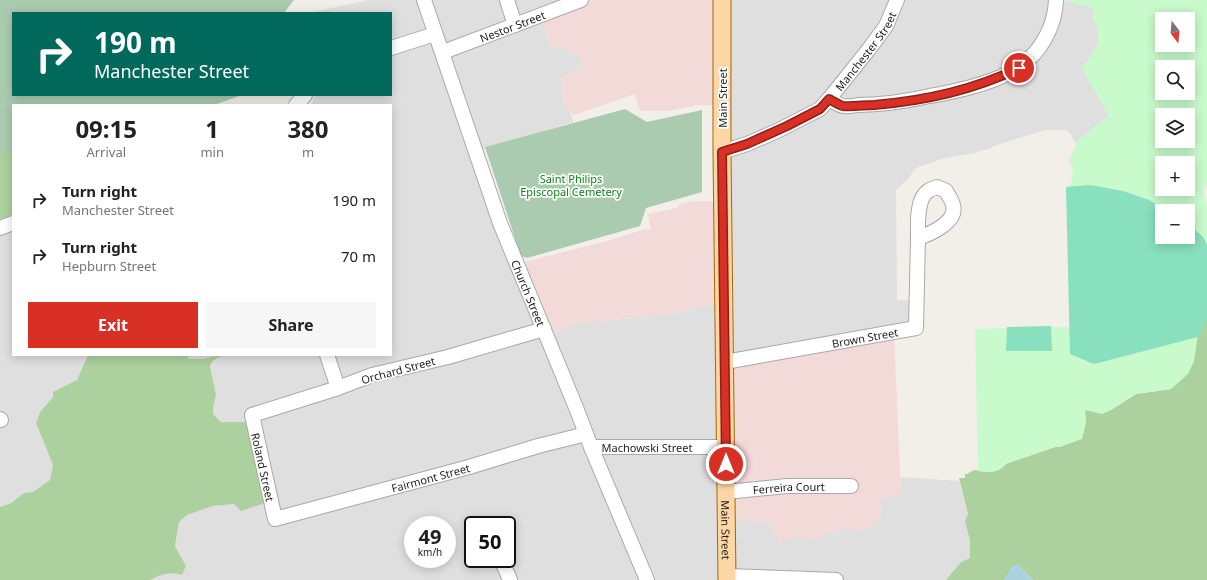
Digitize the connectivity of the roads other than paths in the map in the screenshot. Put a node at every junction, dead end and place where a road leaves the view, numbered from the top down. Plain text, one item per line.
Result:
1 (424, 0) edge
2 (507, 0) edge
3 (579, 0) edge
4 (722, 0) edge
5 (897, 0) edge
6 (1056, 0) edge
7 (515, 25) junction
8 (435, 34) junction
9 (392, 48) edge
10 (443, 52) junction
11 (305, 96) edge
12 (829, 99) junction
13 (297, 104) edge
14 (722, 152) junction
15 (12, 223) edge
16 (0, 228) edge
17 (918, 238) dead end
18 (544, 329) junction
19 (327, 356) edge
20 (725, 362) junction
21 (338, 388) junction
22 (252, 415) joint
23 (586, 434) junction
24 (591, 447) junction
25 (726, 447) junction
26 (851, 486) dead end
27 (726, 492) junction
28 (275, 519) joint
29 (504, 568) edge
30 (728, 578) edge
31 (792, 579) edge
32 (510, 580) edge
33 (647, 580) edge
34 (836, 580) edge

1 - 8 street, Church Street
2 - 7 street
3 - 7 street, Nestor Street
4 - 14 main road, Main Street
5 - 12 street, Manchester Street
6 - 12 street
7 - 10 street, Nestor Street
8 - 9 street
8 - 10 street, Church Street
10 - 18 street, Church Street
11 - 13 street
12 - 14 street, Manchester Street
14 - 20 main road, Main Street
15 - 16 street
17 - 20 street, Brown Street
18 - 21 street, Orchard Street
18 - 23 street, Church Street
19 - 21 street
20 - 25 main road, Main Street
21 - 22 street, Orchard Street
22 - 28 street, Roland Street
23 - 24 street, Church Street
23 - 28 street, Fairmont Street
24 - 25 street, Machowski Street
24 - 33 street, Church Street
25 - 27 main road, Main Street
26 - 27 street, Ferreira Court
27 - 30 main road, Main Street
29 - 32 street
30 - 31 street
31 - 34 street

